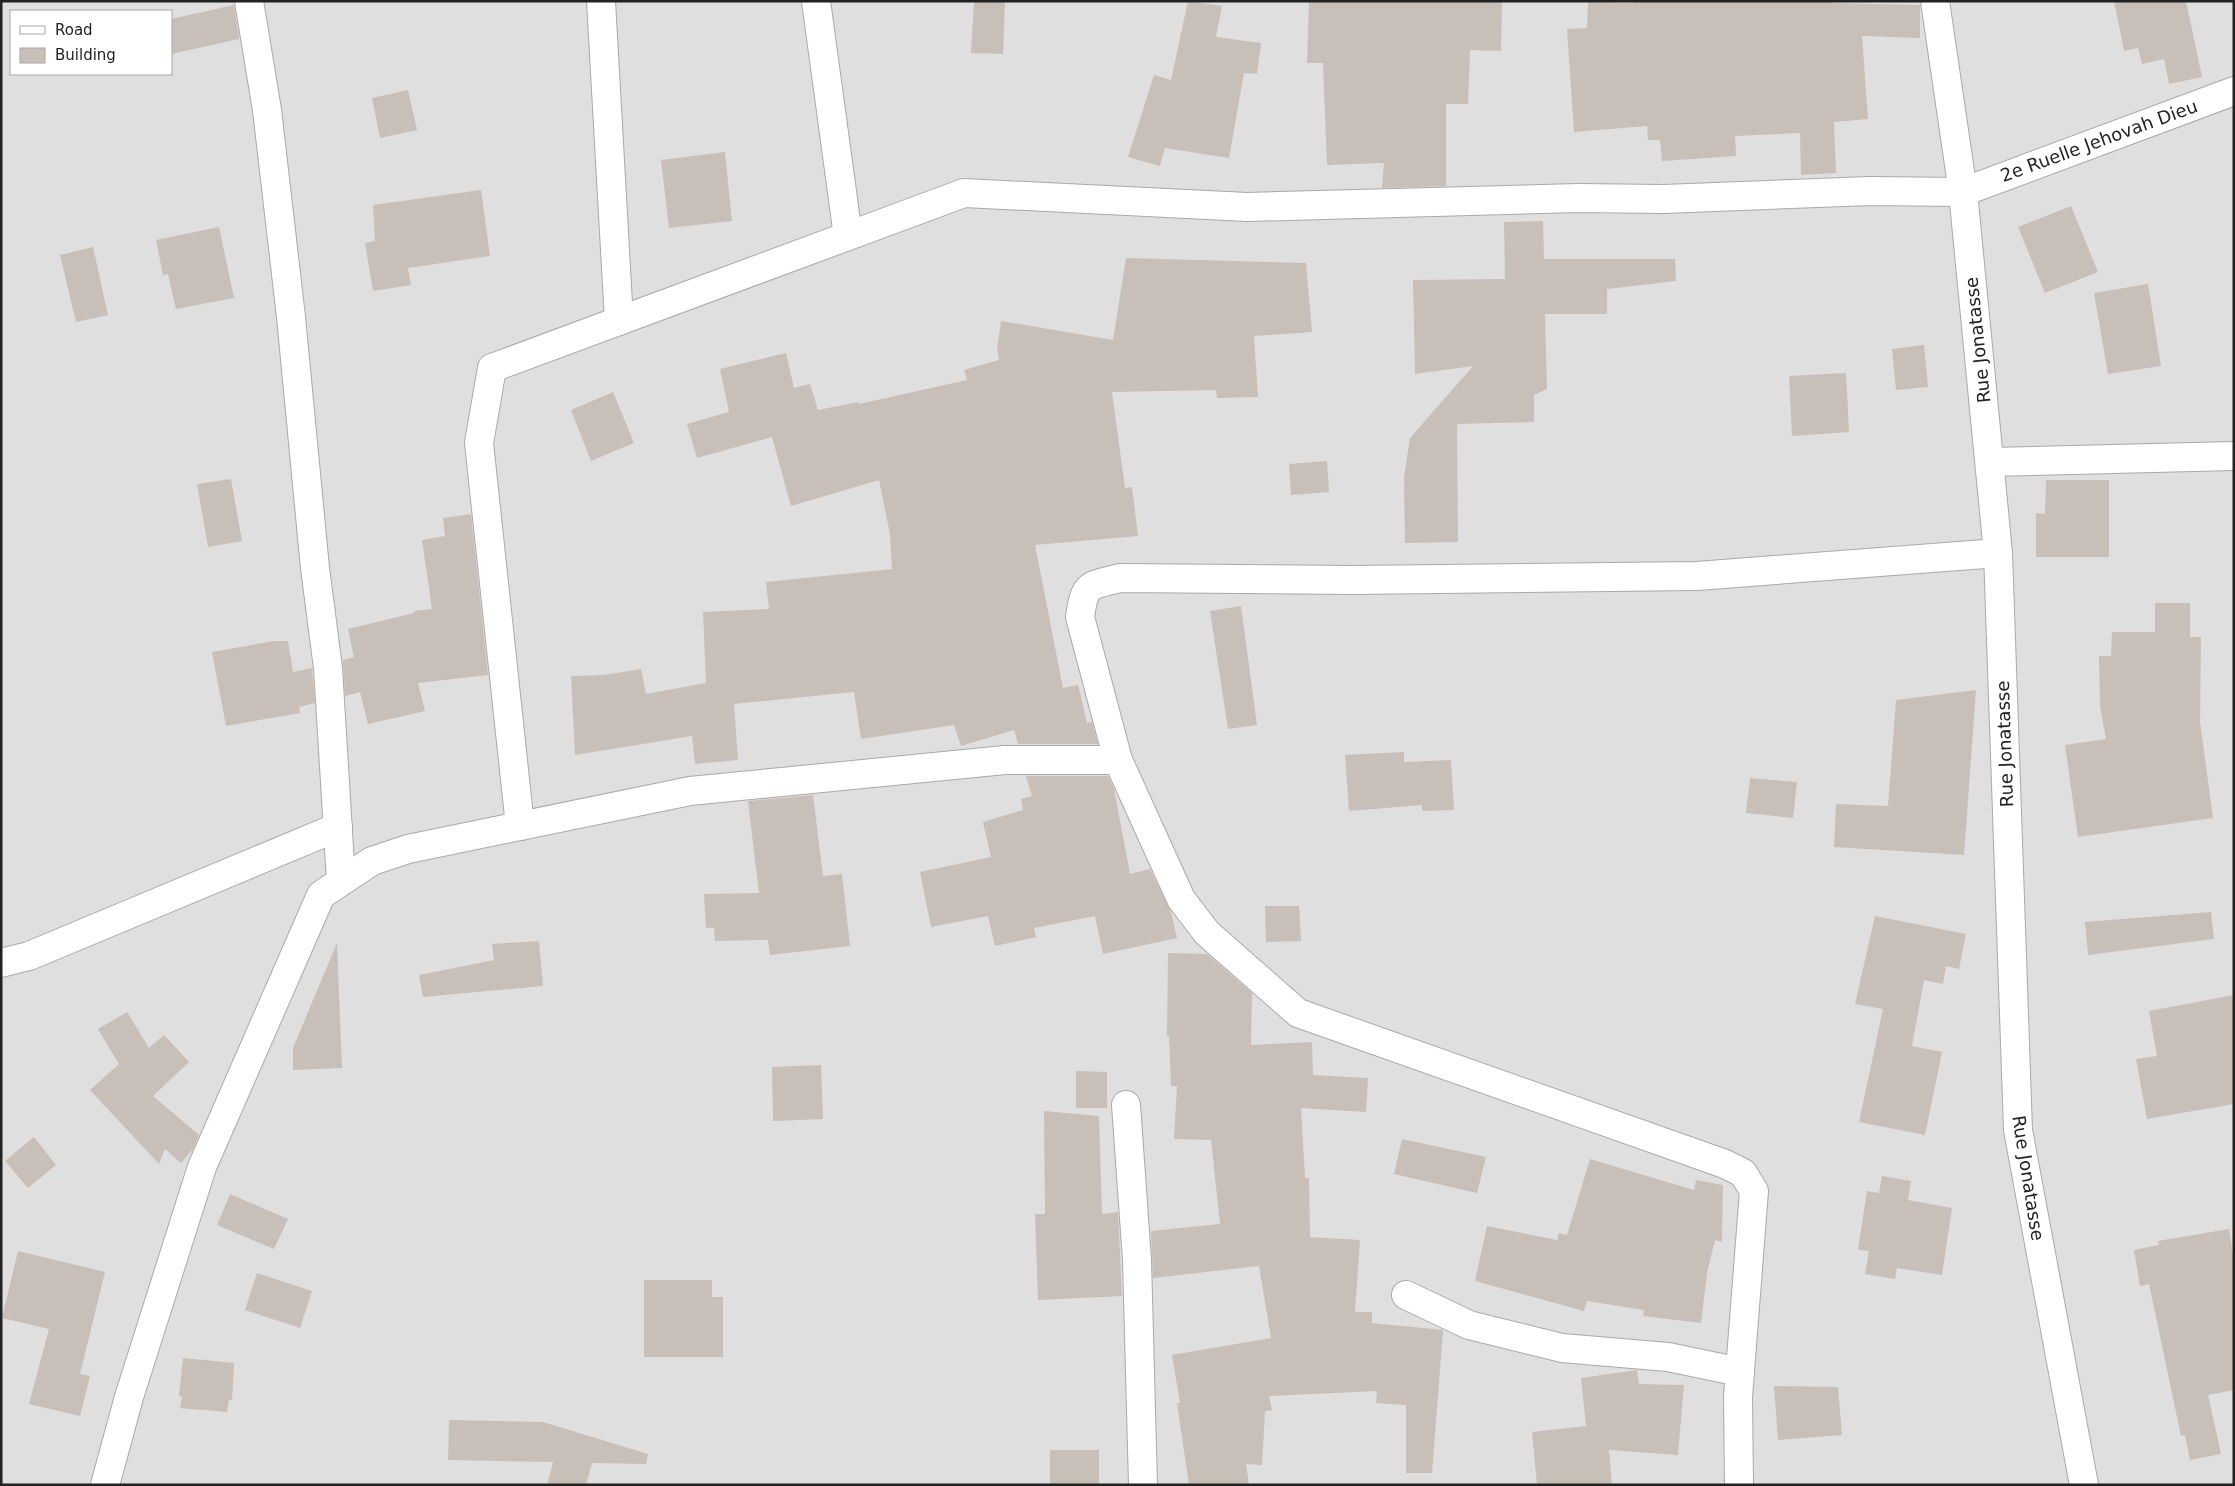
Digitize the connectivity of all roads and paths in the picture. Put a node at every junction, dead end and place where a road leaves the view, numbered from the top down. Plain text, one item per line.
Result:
1 (249, 1) edge
2 (601, 1) edge
3 (816, 1) edge
4 (1935, 1) edge
5 (2234, 91) edge
6 (1963, 192) junction
7 (848, 236) junction
8 (618, 321) junction
9 (2234, 456) edge
10 (1990, 462) junction
11 (1998, 553) junction
12 (1118, 760) junction
13 (520, 826) junction
14 (338, 827) junction
15 (341, 881) junction
16 (1, 963) edge
17 (1126, 1104) dead end
18 (1406, 1295) dead end
19 (1740, 1372) junction
20 (105, 1485) edge
21 (1143, 1485) edge
22 (1739, 1485) edge
23 (2084, 1485) edge

1 - 14 street
2 - 8 street
3 - 7 street
4 - 6 street, Rue Jonatasse
5 - 6 street, 2e Ruelle Jehovah Dieu
6 - 7 street
6 - 10 street, Rue Jonatasse
7 - 8 street
8 - 13 street
9 - 10 street
10 - 11 street, Rue Jonatasse
11 - 12 street
11 - 23 street, Rue Jonatasse
12 - 13 street
12 - 19 street
13 - 15 street
14 - 15 street
14 - 16 street
15 - 20 street
17 - 21 street
18 - 19 street
19 - 22 street

